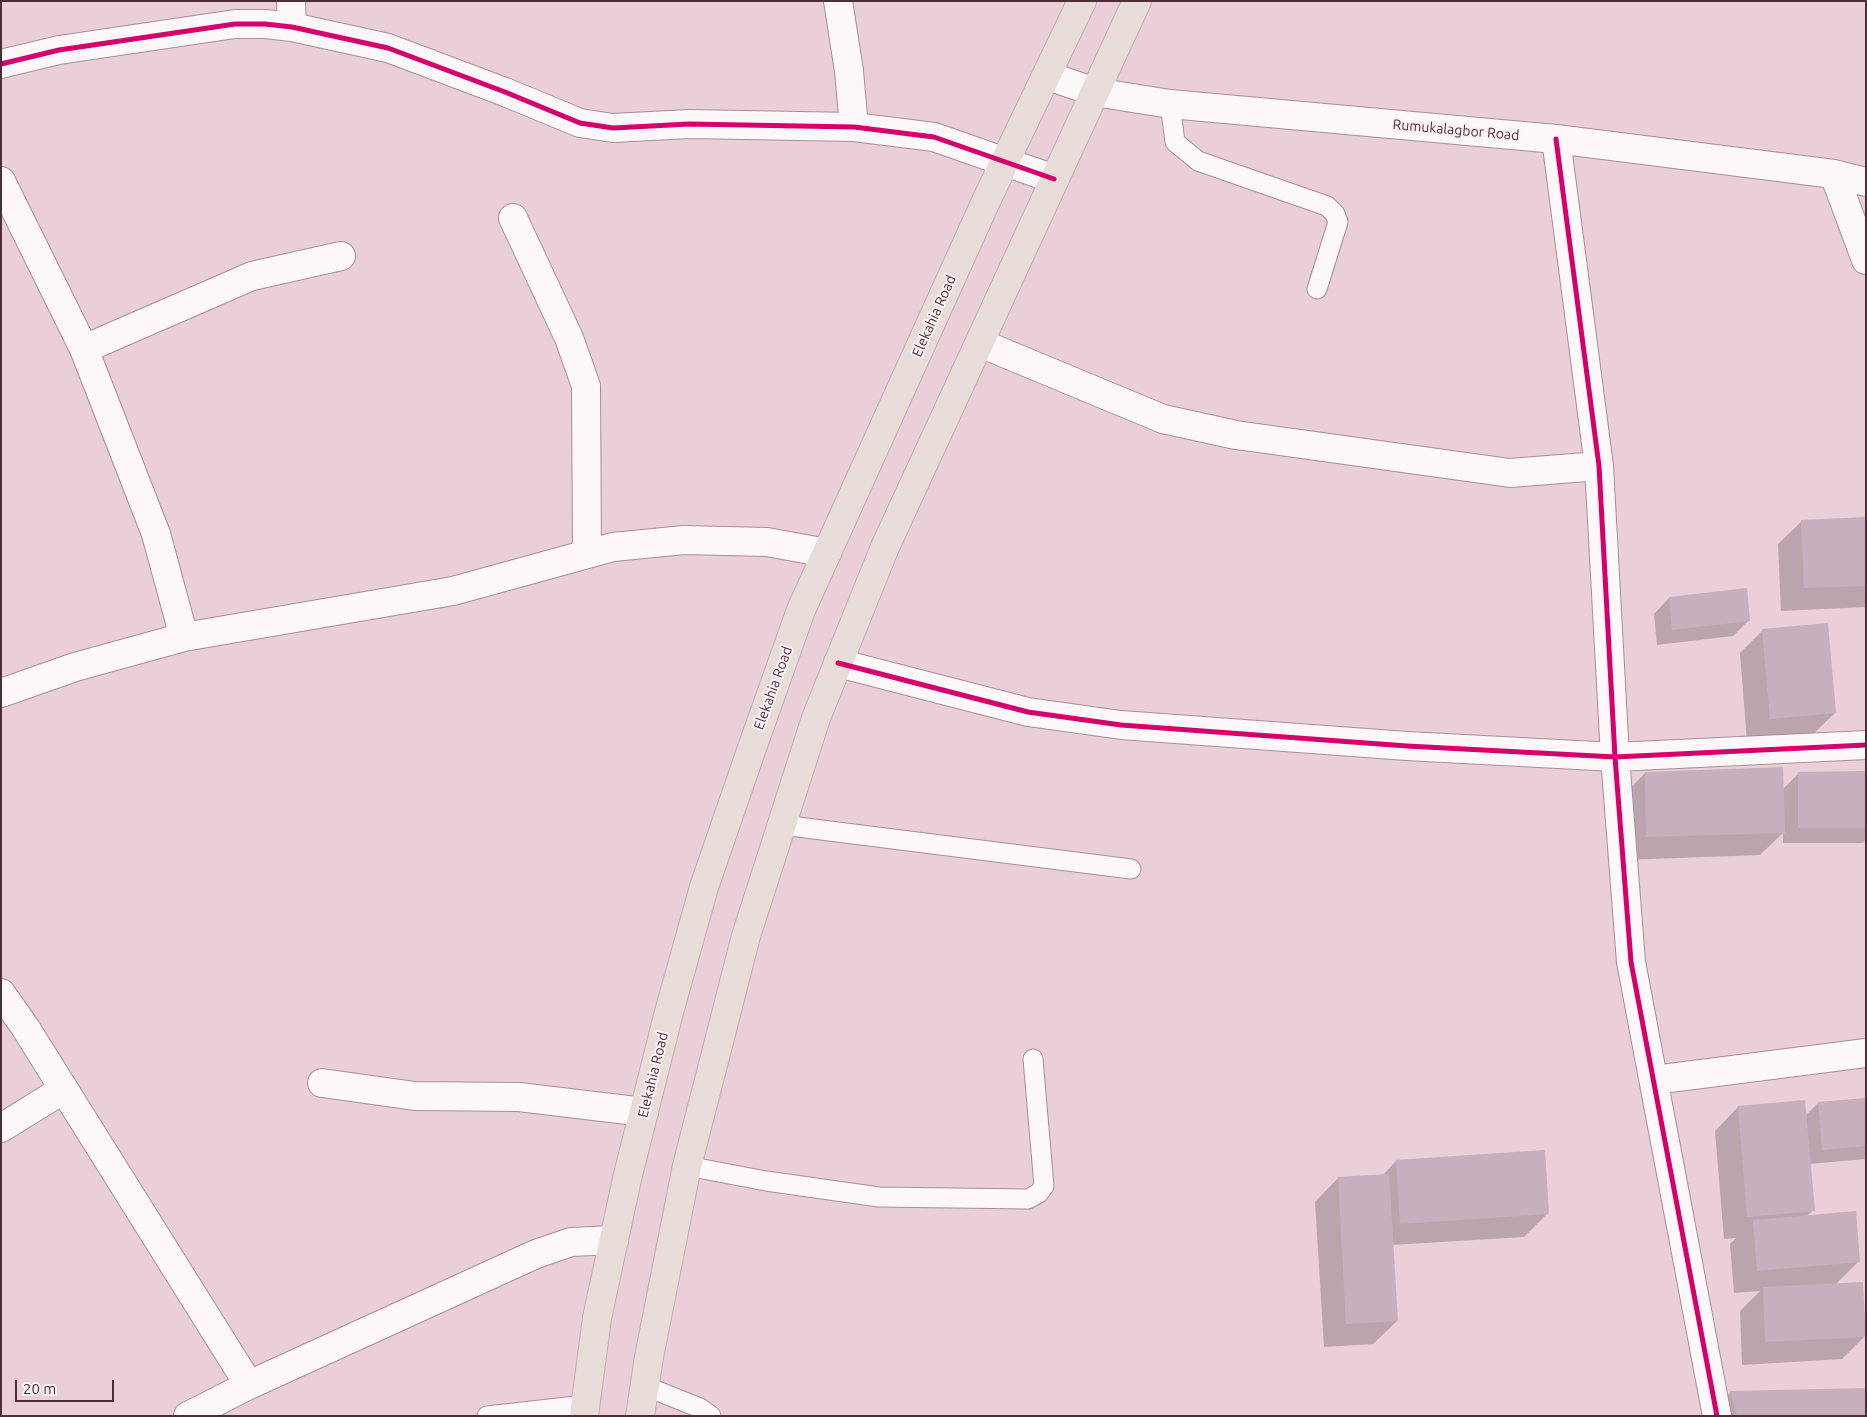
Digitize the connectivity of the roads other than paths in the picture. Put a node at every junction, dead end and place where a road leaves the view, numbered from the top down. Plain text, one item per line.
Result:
1 (838, 1) edge
2 (1082, 1) edge
3 (1136, 1) edge
4 (291, 14) edge
5 (1, 64) edge
6 (1048, 76) junction
7 (1096, 92) junction
8 (1170, 104) junction
9 (854, 127) junction
10 (1556, 139) junction
11 (1004, 163) junction
12 (1834, 174) junction
13 (1054, 179) junction
14 (1, 181) edge
15 (1866, 182) edge
16 (513, 218) dead end
17 (341, 256) dead end
18 (1866, 260) edge
19 (1317, 289) dead end
20 (980, 343) junction
21 (84, 349) junction
22 (1599, 466) junction
23 (827, 553) junction
24 (587, 554) junction
25 (184, 637) junction
26 (838, 663) junction
27 (1, 693) edge
28 (1866, 745) edge
29 (1615, 756) junction
30 (782, 825) junction
31 (1131, 869) dead end
32 (1, 993) edge
33 (1866, 1053) edge
34 (1033, 1059) dead end
35 (1654, 1080) junction
36 (322, 1083) dead end
37 (64, 1089) junction
38 (644, 1112) junction
39 (1, 1128) edge
40 (687, 1166) junction
41 (614, 1240) junction
42 (249, 1385) junction
43 (644, 1386) junction
44 (585, 1410) edge
45 (188, 1416) edge
46 (487, 1416) edge
47 (640, 1416) edge
48 (711, 1416) edge
49 (1717, 1416) edge

1 - 9 street
2 - 6 main road, Elekahia Road
3 - 7 main road
4 - 5 street
4 - 9 street
6 - 7 street, Rumukalagbor Road
6 - 11 main road, Elekahia Road
7 - 8 street, Rumukalagbor Road
7 - 13 main road
8 - 10 street, Rumukalagbor Road
8 - 19 lane
9 - 11 street
10 - 12 street, Rumukalagbor Road
10 - 22 street
11 - 13 street
11 - 23 main road, Elekahia Road
12 - 15 street, Rumukalagbor Road
12 - 18 street
13 - 20 main road
14 - 21 street
16 - 24 street
17 - 21 street
20 - 22 street
20 - 26 main road
21 - 25 street
22 - 29 street
23 - 24 street
23 - 38 main road, Elekahia Road
24 - 25 street
25 - 27 street
26 - 29 street
26 - 30 main road
28 - 29 street
29 - 35 street
30 - 31 lane
30 - 40 main road
32 - 37 street
33 - 35 street
34 - 40 lane
35 - 49 street
36 - 38 street
37 - 39 street
37 - 42 street
38 - 41 main road, Elekahia Road
40 - 43 main road
41 - 42 street
41 - 44 main road, Elekahia Road
42 - 45 street
43 - 47 main road
43 - 48 lane
44 - 46 lane

